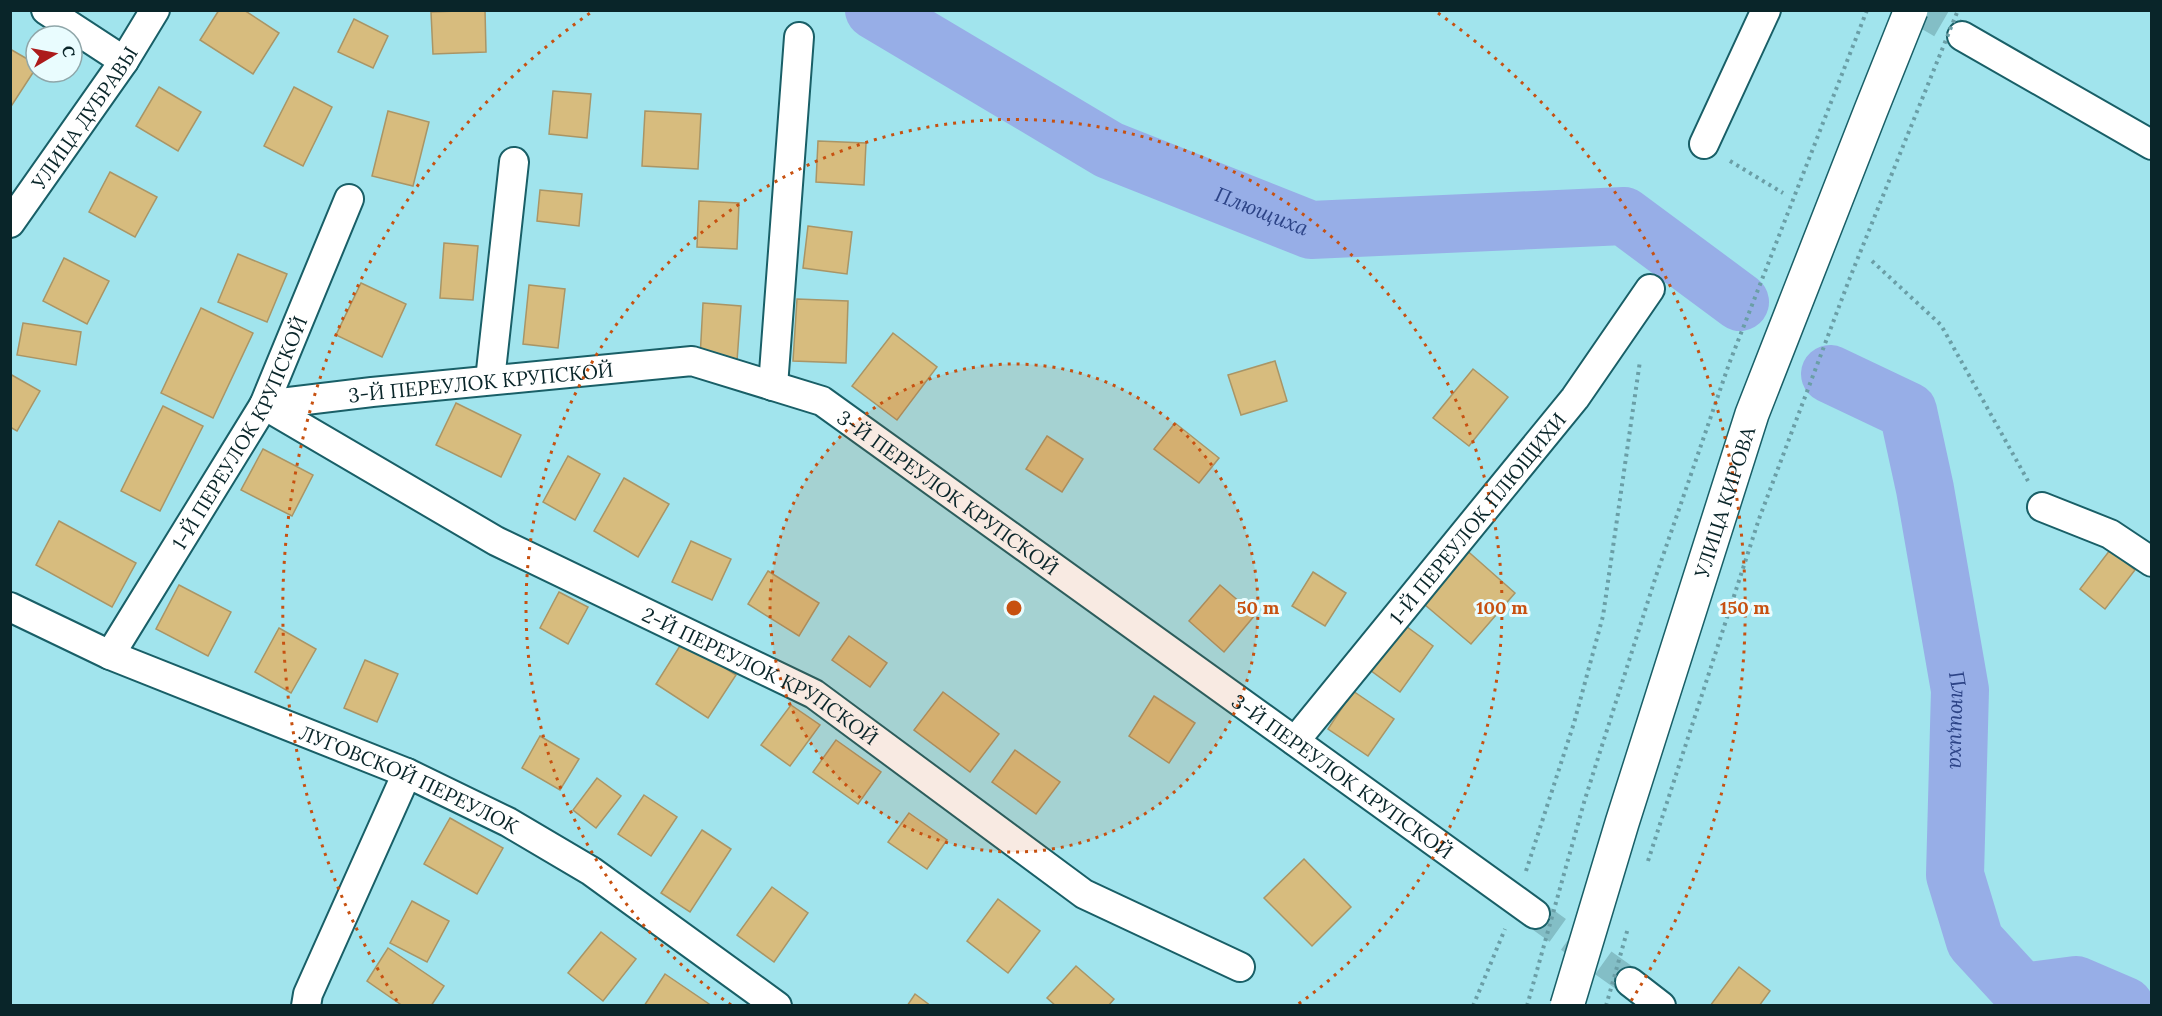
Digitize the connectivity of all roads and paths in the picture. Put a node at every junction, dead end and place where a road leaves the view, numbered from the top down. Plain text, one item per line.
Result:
1 (46, 10) edge
2 (155, 10) edge
3 (1766, 10) edge
4 (1911, 10) edge
5 (1960, 23) edge
6 (799, 37) dead end
7 (124, 61) junction
8 (1704, 144) joint
9 (2151, 145) edge
10 (514, 162) dead end
11 (1783, 193) dead end
12 (349, 199) dead end
13 (10, 223) edge
14 (1872, 261) dead end
15 (1650, 289) dead end
16 (1640, 357) dead end
17 (490, 380) junction
18 (773, 386) junction
19 (264, 405) junction
20 (2042, 507) joint
21 (2151, 562) edge
22 (10, 607) edge
23 (110, 655) junction
24 (1295, 741) junction
25 (407, 773) junction
26 (1645, 870) dead end
27 (1526, 907) junction
28 (1629, 926) dead end
29 (1240, 967) dead end
30 (1630, 981) tunnel mouth
31 (306, 1005) edge
32 (777, 1005) edge
33 (1473, 1005) edge
34 (1567, 1005) edge
35 (1606, 1005) edge
36 (1661, 1005) edge

1 - 7 street
2 - 7 street, УЛИЦА ДУБРАВЫ
3 - 8 street
4 - 34 main road, УЛИЦА КИРОВА, bridge
5 - 9 street
5 - 26 path, bridge
6 - 18 street
7 - 13 street, УЛИЦА ДУБРАВЫ
8 - 11 path
10 - 17 street
12 - 19 street, 1-Й ПЕРЕУЛОК КРУПСКОЙ
14 - 20 path
15 - 24 street, 1-Й ПЕРЕУЛОК ПЛЮЩИХИ
16 - 27 path
17 - 18 street, 3-Й ПЕРЕУЛОК КРУПСКОЙ
17 - 19 street, 3-Й ПЕРЕУЛОК КРУПСКОЙ
18 - 24 street, 3-Й ПЕРЕУЛОК КРУПСКОЙ
19 - 23 street, 1-Й ПЕРЕУЛОК КРУПСКОЙ
19 - 29 street, 2-Й ПЕРЕУЛОК КРУПСКОЙ
20 - 21 street
22 - 23 street, ЛУГОВСКОЙ ПЕРЕУЛОК
23 - 25 street, ЛУГОВСКОЙ ПЕРЕУЛОК
24 - 27 street, 3-Й ПЕРЕУЛОК КРУПСКОЙ
25 - 31 street
25 - 32 street, ЛУГОВСКОЙ ПЕРЕУЛОК
27 - 33 path
28 - 35 path, bridge
30 - 36 street

